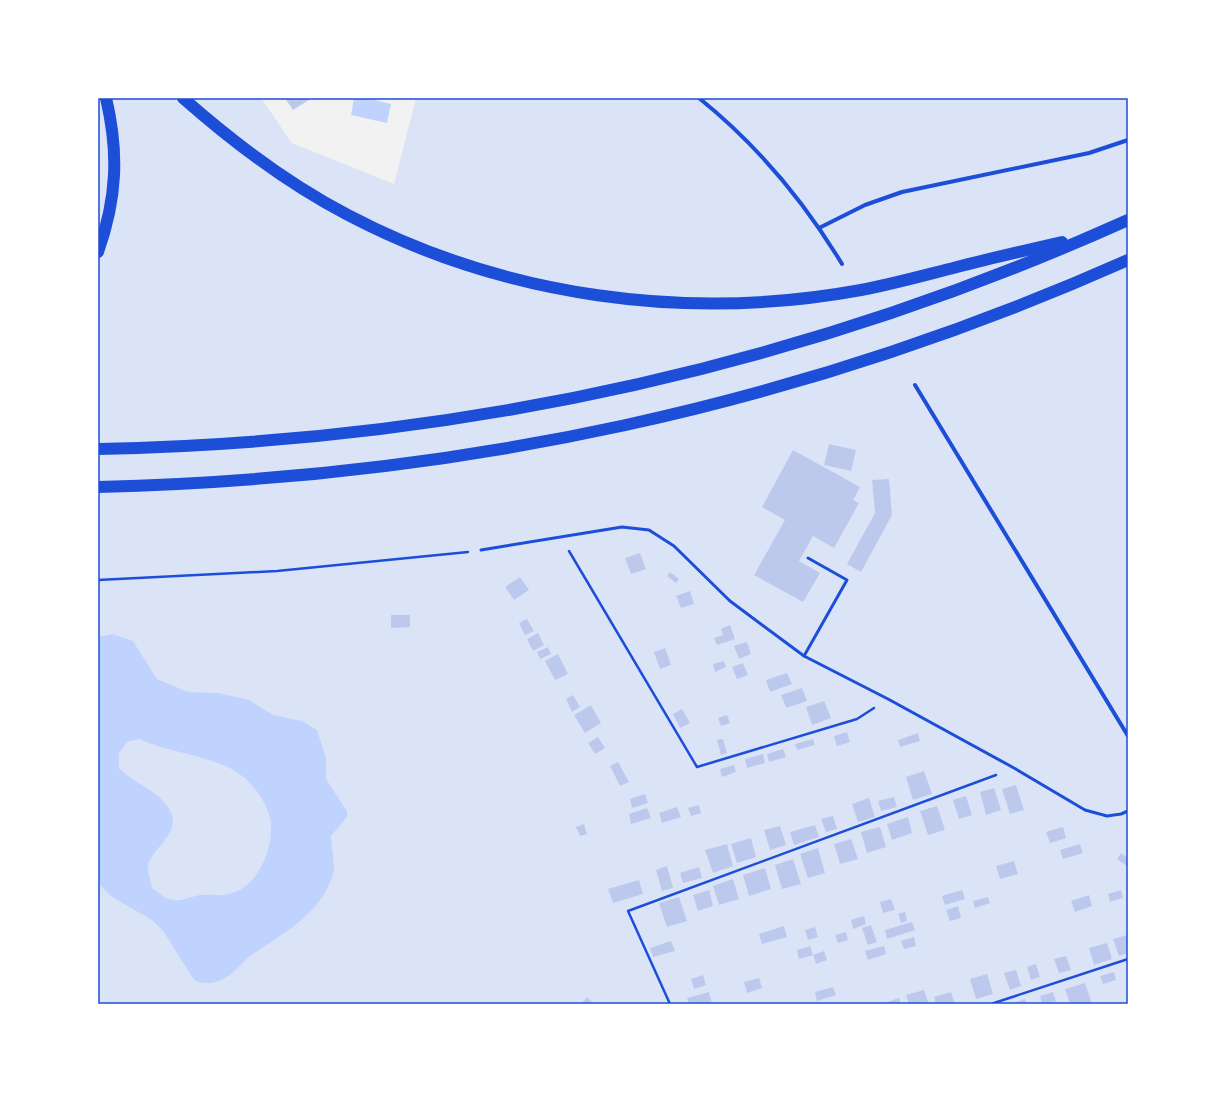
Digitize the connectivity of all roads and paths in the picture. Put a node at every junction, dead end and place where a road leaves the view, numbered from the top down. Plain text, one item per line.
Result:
1 (106, 98) edge
2 (184, 98) edge
3 (699, 98) edge
4 (1128, 140) edge
5 (1128, 220) edge
6 (819, 228) junction
7 (1095, 235) junction
8 (98, 252) edge
9 (1128, 260) edge
10 (842, 264) dead end
11 (915, 385) dead end
12 (98, 449) edge
13 (98, 487) edge
14 (564, 537) junction
15 (481, 550) joint
16 (808, 558) dead end
17 (98, 580) edge
18 (804, 656) junction
19 (888, 699) junction
20 (1128, 736) edge
21 (1014, 768) junction
22 (1128, 811) edge
23 (1128, 959) edge
24 (670, 1004) edge
25 (991, 1004) edge

1 - 8 highway
2 - 7 highway
3 - 6 street
4 - 6 street
5 - 7 highway
6 - 10 street
7 - 12 highway
9 - 13 highway
11 - 20 street
14 - 15 lane
14 - 18 lane
14 - 19 path
15 - 17 path
16 - 18 lane
18 - 19 lane
19 - 21 lane
21 - 22 lane
21 - 24 path
23 - 25 path

